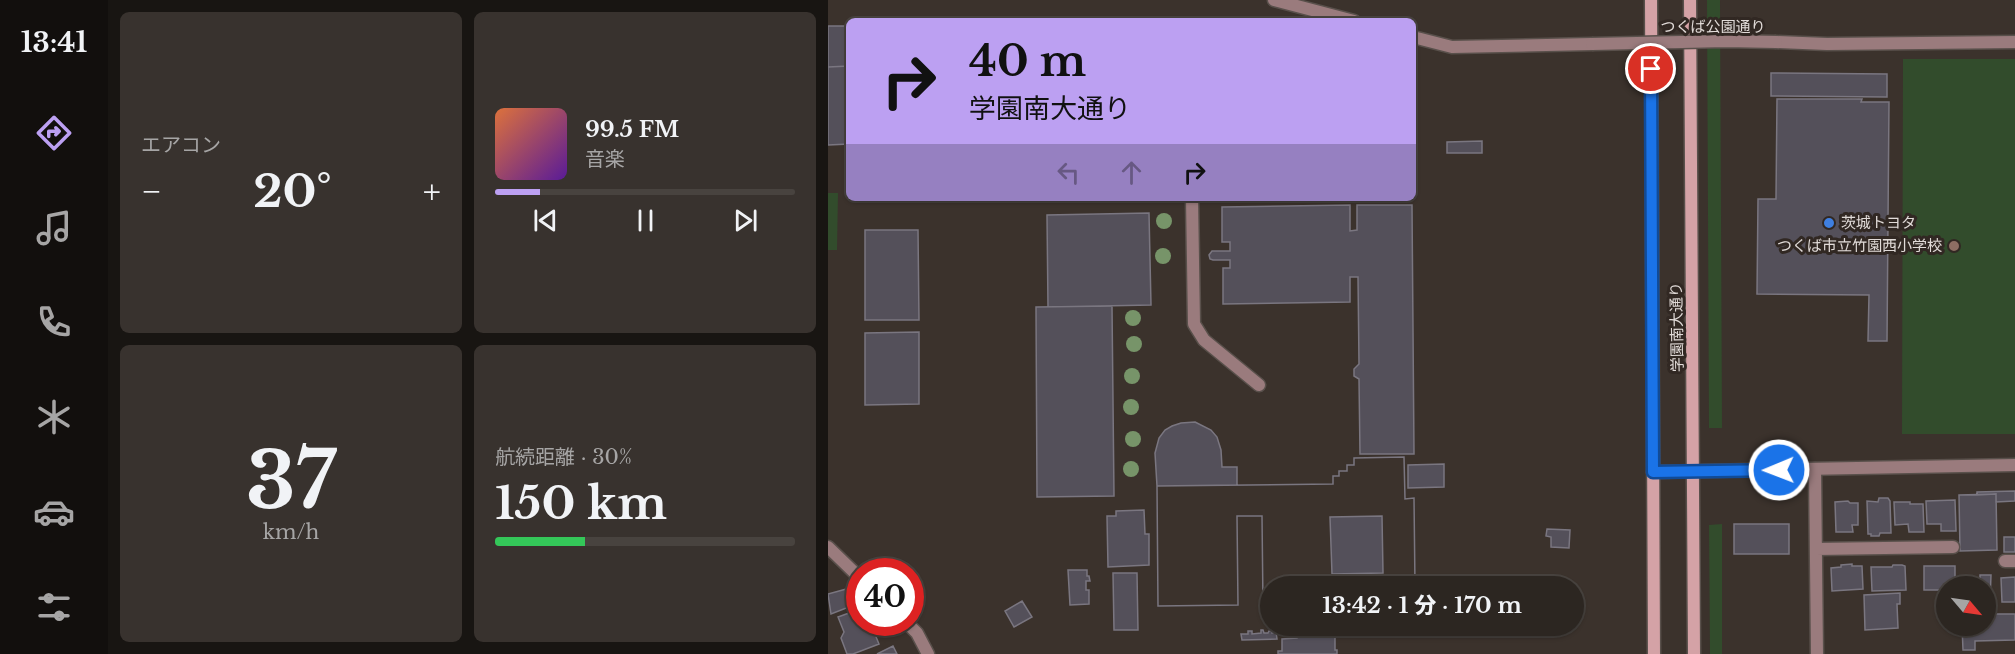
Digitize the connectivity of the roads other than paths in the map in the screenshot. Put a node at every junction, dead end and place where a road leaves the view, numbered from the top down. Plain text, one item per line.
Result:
1 (1274, 0) edge
2 (1650, 0) edge
3 (1690, 0) edge
4 (1343, 18) edge
5 (1416, 38) edge
6 (2015, 42) edge
7 (1192, 201) edge
8 (1259, 385) dead end
9 (2015, 465) edge
10 (1815, 469) junction
11 (1653, 472) junction
12 (1694, 472) junction
13 (828, 547) edge
14 (1953, 547) dead end
15 (1816, 549) junction
16 (846, 564) edge
17 (919, 636) edge
18 (928, 654) edge
19 (1654, 654) edge
20 (1694, 654) edge
21 (1816, 654) edge

1 - 4 street
2 - 11 main road, 学園南大通り
3 - 12 main road, 学園南大通り
5 - 6 street, つくば公園通り, bridge
7 - 8 street
9 - 10 street
10 - 12 street
10 - 15 street
11 - 12 street
11 - 19 main road, 学園南大通り
12 - 20 main road, 学園南大通り
13 - 16 street
14 - 15 street
15 - 21 street
17 - 18 street

